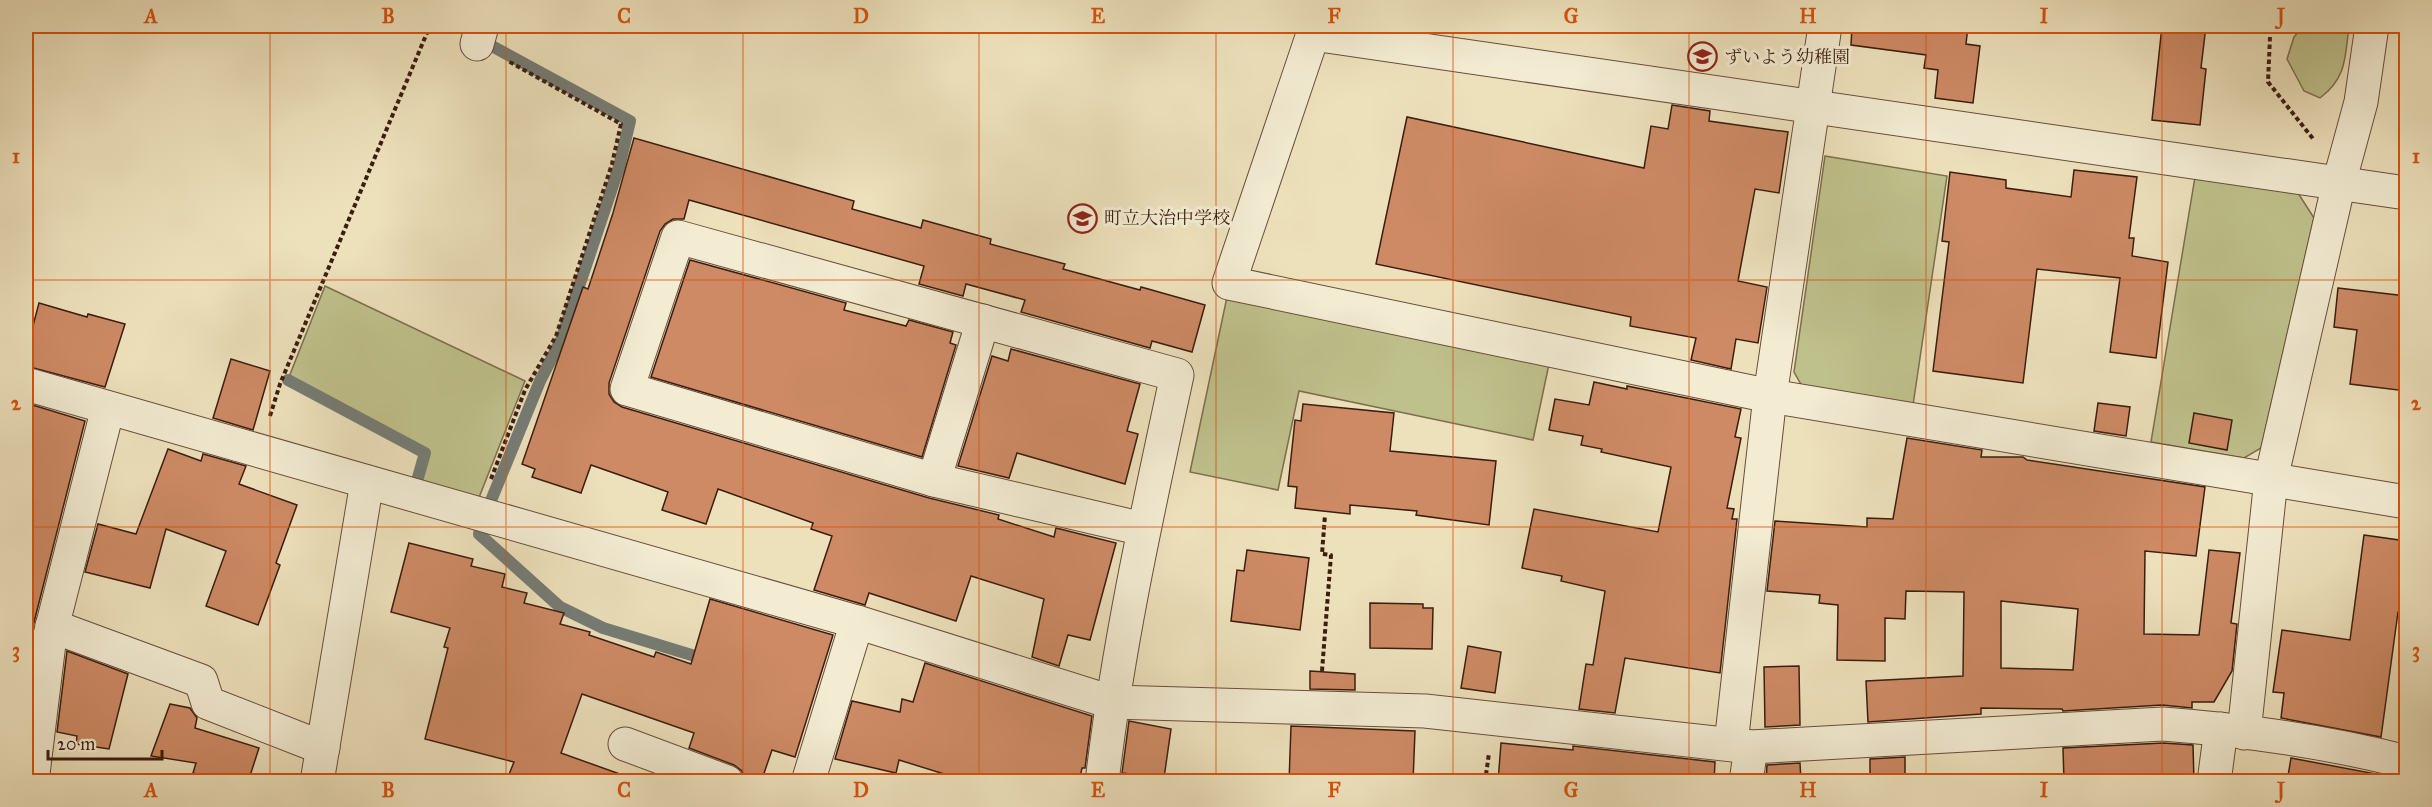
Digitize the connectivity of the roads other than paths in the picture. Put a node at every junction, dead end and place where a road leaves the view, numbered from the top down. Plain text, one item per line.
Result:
1 (1824, 26) edge
2 (2372, 26) edge
3 (1315, 30) edge
4 (1813, 106) junction
5 (2340, 179) junction
6 (2406, 193) edge
7 (983, 321) junction
8 (26, 384) edge
9 (1770, 396) junction
10 (108, 408) junction
11 (2271, 479) junction
12 (934, 480) junction
13 (367, 482) junction
14 (2406, 502) edge
15 (1143, 529) junction
16 (857, 622) junction
17 (43, 629) edge
18 (1112, 702) junction
19 (2232, 731) junction
20 (625, 744) dead end
21 (1741, 745) junction
22 (323, 748) junction
23 (2406, 762) edge
24 (32, 782) edge
25 (317, 782) edge
26 (727, 782) edge
27 (808, 782) edge
28 (1102, 782) edge
29 (1746, 782) edge
30 (2214, 782) edge

1 - 4 street
2 - 5 street
3 - 4 street
3 - 9 street
4 - 5 street
4 - 9 street
5 - 6 street
5 - 11 street
7 - 12 street
7 - 12 street
7 - 15 street
8 - 10 street
9 - 11 street
9 - 21 street
10 - 13 street
10 - 17 street
11 - 14 street
11 - 19 street
12 - 15 street
13 - 16 street
13 - 22 street
15 - 18 street
16 - 18 street
16 - 27 street
17 - 22 street
17 - 24 street
18 - 21 street
18 - 28 street
19 - 21 street
19 - 23 street
19 - 30 street
20 - 26 street
21 - 29 street
22 - 25 street

